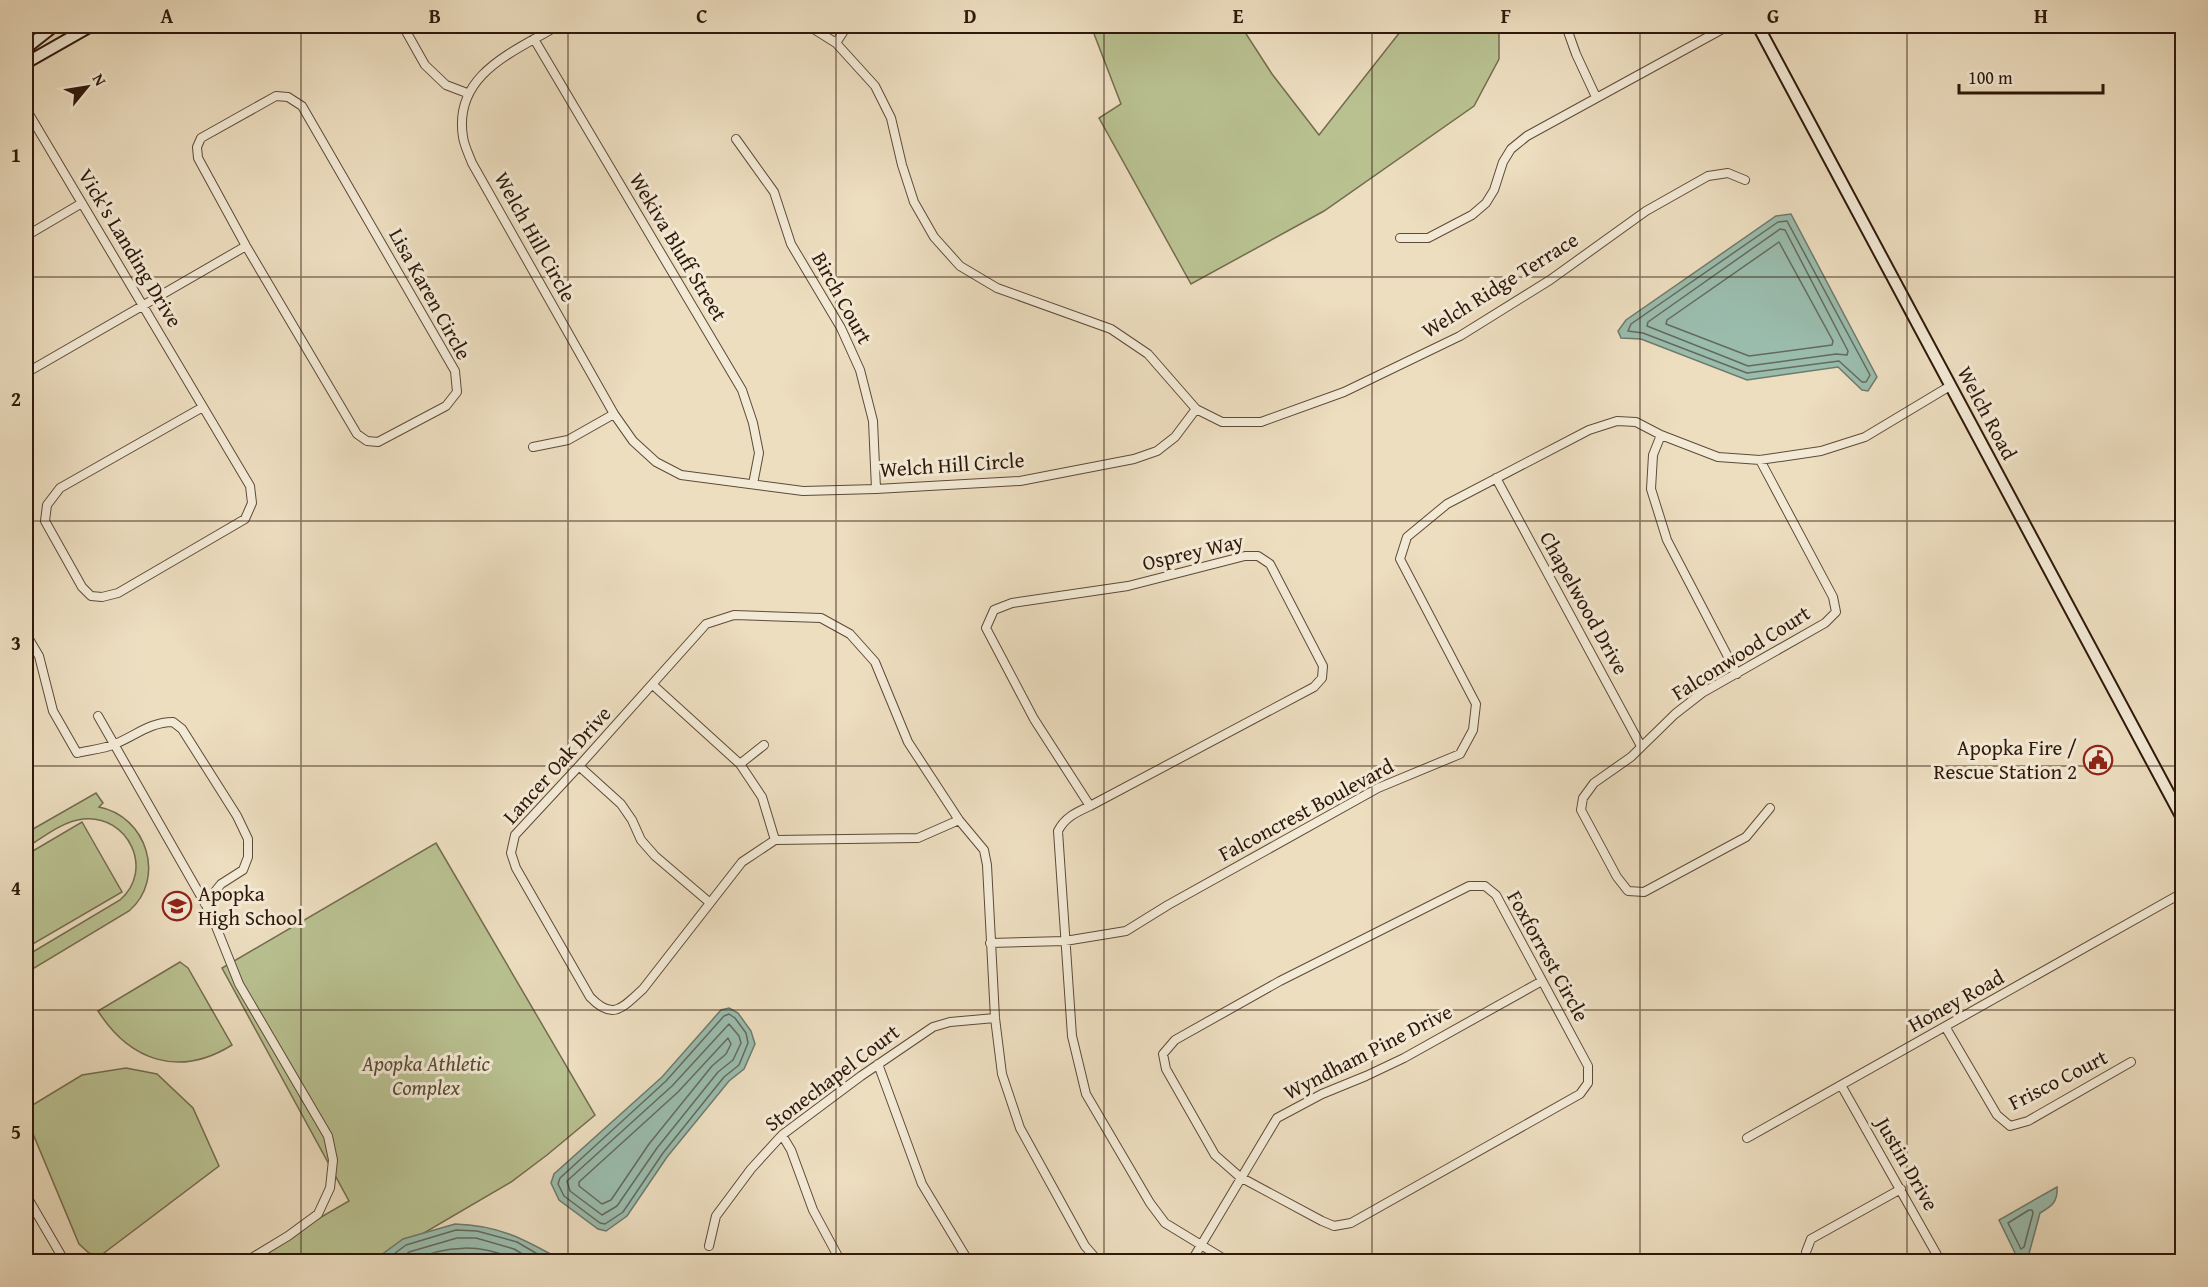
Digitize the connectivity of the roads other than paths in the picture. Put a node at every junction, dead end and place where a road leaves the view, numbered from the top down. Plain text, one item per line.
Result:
1 (54, 26) edge
2 (91, 26) edge
3 (404, 26) edge
4 (557, 26) edge
5 (808, 26) edge
6 (847, 26) edge
7 (1566, 26) edge
8 (1728, 26) edge
9 (1758, 26) edge
10 (534, 39) junction
11 (836, 43) junction
12 (26, 48) edge
13 (26, 63) edge
14 (467, 93) junction
15 (1596, 97) junction
16 (26, 109) edge
17 (736, 139) dead end
18 (1745, 180) dead end
19 (82, 202) junction
20 (26, 236) edge
21 (1400, 238) dead end
22 (246, 246) junction
23 (143, 306) junction
24 (26, 373) edge
25 (1950, 386) junction
26 (203, 407) junction
27 (1196, 409) junction
28 (614, 414) junction
29 (1661, 435) junction
30 (533, 447) dead end
31 (1760, 460) junction
32 (1496, 478) junction
33 (753, 484) junction
34 (876, 489) junction
35 (26, 633) edge
36 (1737, 674) junction
37 (652, 685) junction
38 (98, 716) dead end
39 (114, 745) junction
40 (764, 745) dead end
41 (1641, 746) junction
42 (740, 764) junction
43 (579, 766) junction
44 (1090, 806) junction
45 (1770, 808) dead end
46 (2182, 818) edge
47 (959, 820) junction
48 (775, 840) junction
49 (2182, 893) edge
50 (709, 902) junction
51 (205, 904) junction
52 (1065, 941) junction
53 (990, 943) junction
54 (1542, 981) junction
55 (995, 1018) junction
56 (1946, 1028) junction
57 (2131, 1062) dead end
58 (878, 1064) junction
59 (1841, 1085) junction
60 (782, 1135) junction
61 (1747, 1138) dead end
62 (1240, 1177) junction
63 (1901, 1189) junction
64 (26, 1195) edge
65 (1200, 1245) junction
66 (709, 1246) dead end
67 (65, 1262) edge
68 (245, 1262) edge
69 (841, 1262) edge
70 (969, 1262) edge
71 (1099, 1262) edge
72 (1191, 1262) edge
73 (1229, 1262) edge
74 (1806, 1262) edge
75 (1941, 1262) edge

1 - 12 street
2 - 13 street
3 - 14 street
4 - 10 street
5 - 11 street
6 - 11 street
7 - 15 street
8 - 15 street
9 - 25 street, Welch Road
10 - 14 street
10 - 33 street, Wekiva Bluff Street
11 - 27 street
14 - 28 street, Welch Hill Circle
15 - 21 street
16 - 19 street, Vick's Landing Drive
17 - 34 street, Birch Court
18 - 27 street, Welch Ridge Terrace
19 - 20 street
19 - 23 street, Vick's Landing Drive
22 - 22 street, Lisa Karen Circle
22 - 23 street
23 - 24 street
23 - 26 street, Vick's Landing Drive
25 - 31 street, Falconcrest Boulevard
25 - 46 street, Welch Road
26 - 26 street, Vick's Landing Drive
27 - 34 street, Welch Hill Circle
28 - 30 street
28 - 33 street, Welch Hill Circle
29 - 31 street, Falconcrest Boulevard
29 - 32 street, Falconcrest Boulevard
29 - 36 street
31 - 36 street, Falconwood Court
32 - 41 street, Chapelwood Drive
32 - 52 street, Falconcrest Boulevard
33 - 34 street, Welch Hill Circle
35 - 39 street
36 - 41 street, Falconwood Court
37 - 42 street
37 - 43 street, Lancer Oak Drive
37 - 47 street, Lancer Oak Drive
38 - 39 street
39 - 51 street
39 - 51 street
40 - 42 street
41 - 45 street, Falconwood Court
42 - 48 street
43 - 50 street
43 - 50 street, Lancer Oak Drive
44 - 44 street, Osprey Way
44 - 52 street, Osprey Way
47 - 48 street
47 - 53 street, Lancer Oak Drive
48 - 50 street, Lancer Oak Drive
49 - 56 street, Honey Road
51 - 68 street
52 - 53 street, Falconcrest Boulevard
52 - 65 street
53 - 55 street, Lancer Oak Drive
54 - 62 street, Wyndham Pine Drive
54 - 62 street, Foxforrest Circle
54 - 62 street, Foxforrest Circle
55 - 58 street, Stonechapel Court
55 - 71 street, Lancer Oak Drive
56 - 57 street, Frisco Court
56 - 59 street, Honey Road
58 - 60 street, Stonechapel Court
58 - 70 street
59 - 61 street, Honey Road
59 - 63 street, Justin Drive
60 - 66 street, Stonechapel Court
60 - 69 street
62 - 65 street, Wyndham Pine Drive
63 - 74 street
63 - 75 street, Justin Drive
64 - 67 street
65 - 72 street, Wyndham Pine Drive
65 - 73 street

